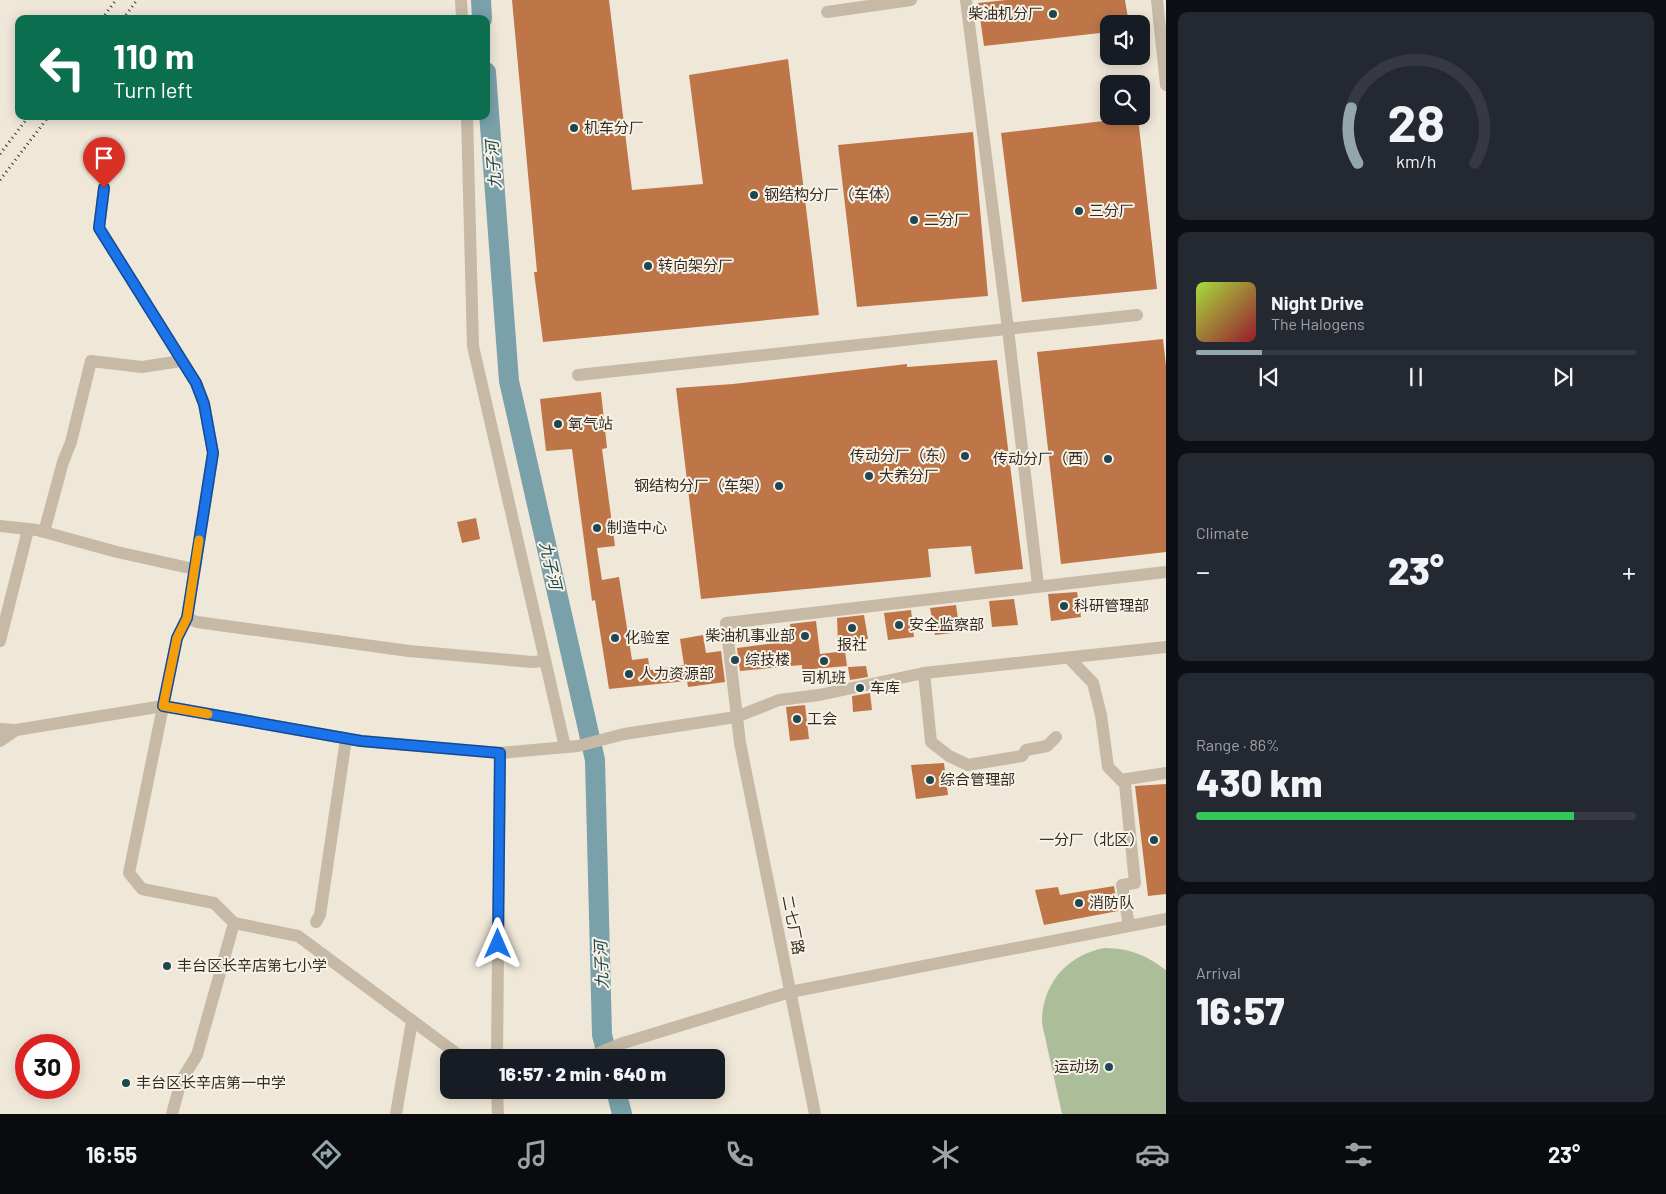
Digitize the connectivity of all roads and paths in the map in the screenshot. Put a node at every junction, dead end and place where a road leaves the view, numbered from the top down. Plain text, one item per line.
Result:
1 (461, 0) edge
2 (911, 0) edge
3 (966, 0) edge
4 (1157, 0) edge
5 (827, 12) dead end
6 (462, 15) edge
7 (1166, 85) edge
8 (467, 120) edge
9 (104, 188) dead end
10 (1137, 315) dead end
11 (1008, 329) junction
12 (181, 361) junction
13 (578, 375) dead end
14 (0, 526) edge
15 (28, 530) junction
16 (44, 532) junction
17 (194, 569) junction
18 (1166, 572) edge
19 (1038, 585) junction
20 (187, 618) junction
21 (0, 641) edge
22 (1166, 647) edge
23 (1069, 658) junction
24 (545, 661) junction
25 (924, 673) junction
26 (163, 706) junction
27 (736, 717) junction
28 (0, 729) edge
29 (16, 730) junction
30 (1056, 737) dead end
31 (346, 739) junction
32 (0, 741) edge
33 (565, 748) junction
34 (500, 753) junction
35 (1166, 773) edge
36 (1121, 780) junction
37 (1166, 919) edge
38 (316, 922) dead end
39 (234, 923) junction
40 (1129, 926) junction
41 (790, 992) junction
42 (412, 1021) junction
43 (450, 1049) edge
44 (497, 1049) edge
45 (610, 1049) edge
46 (497, 1099) edge
47 (172, 1114) edge
48 (396, 1114) edge
49 (498, 1114) edge
50 (815, 1114) edge

1 - 6 street
2 - 5 street
3 - 11 street
4 - 7 street
8 - 24 street
9 - 12 street
10 - 11 street
11 - 13 street
11 - 19 street
12 - 16 street
12 - 17 street
14 - 15 street
15 - 16 street
15 - 21 street
16 - 17 street
17 - 20 street
18 - 19 street
19 - 27 street, 二七厂路
20 - 24 street
20 - 26 street
22 - 23 street
23 - 25 street
23 - 36 street
24 - 33 street
25 - 27 street
25 - 30 street
26 - 29 street
26 - 31 street
26 - 39 street
27 - 33 street
27 - 41 street, 二七厂路
28 - 29 street
29 - 32 street
31 - 34 street
31 - 38 street
33 - 34 street
34 - 44 street
35 - 36 street
36 - 40 street
37 - 40 street
39 - 42 street
39 - 47 street
40 - 41 street
41 - 45 street
41 - 50 street, 二七厂路
42 - 43 street
42 - 48 street
46 - 49 street

